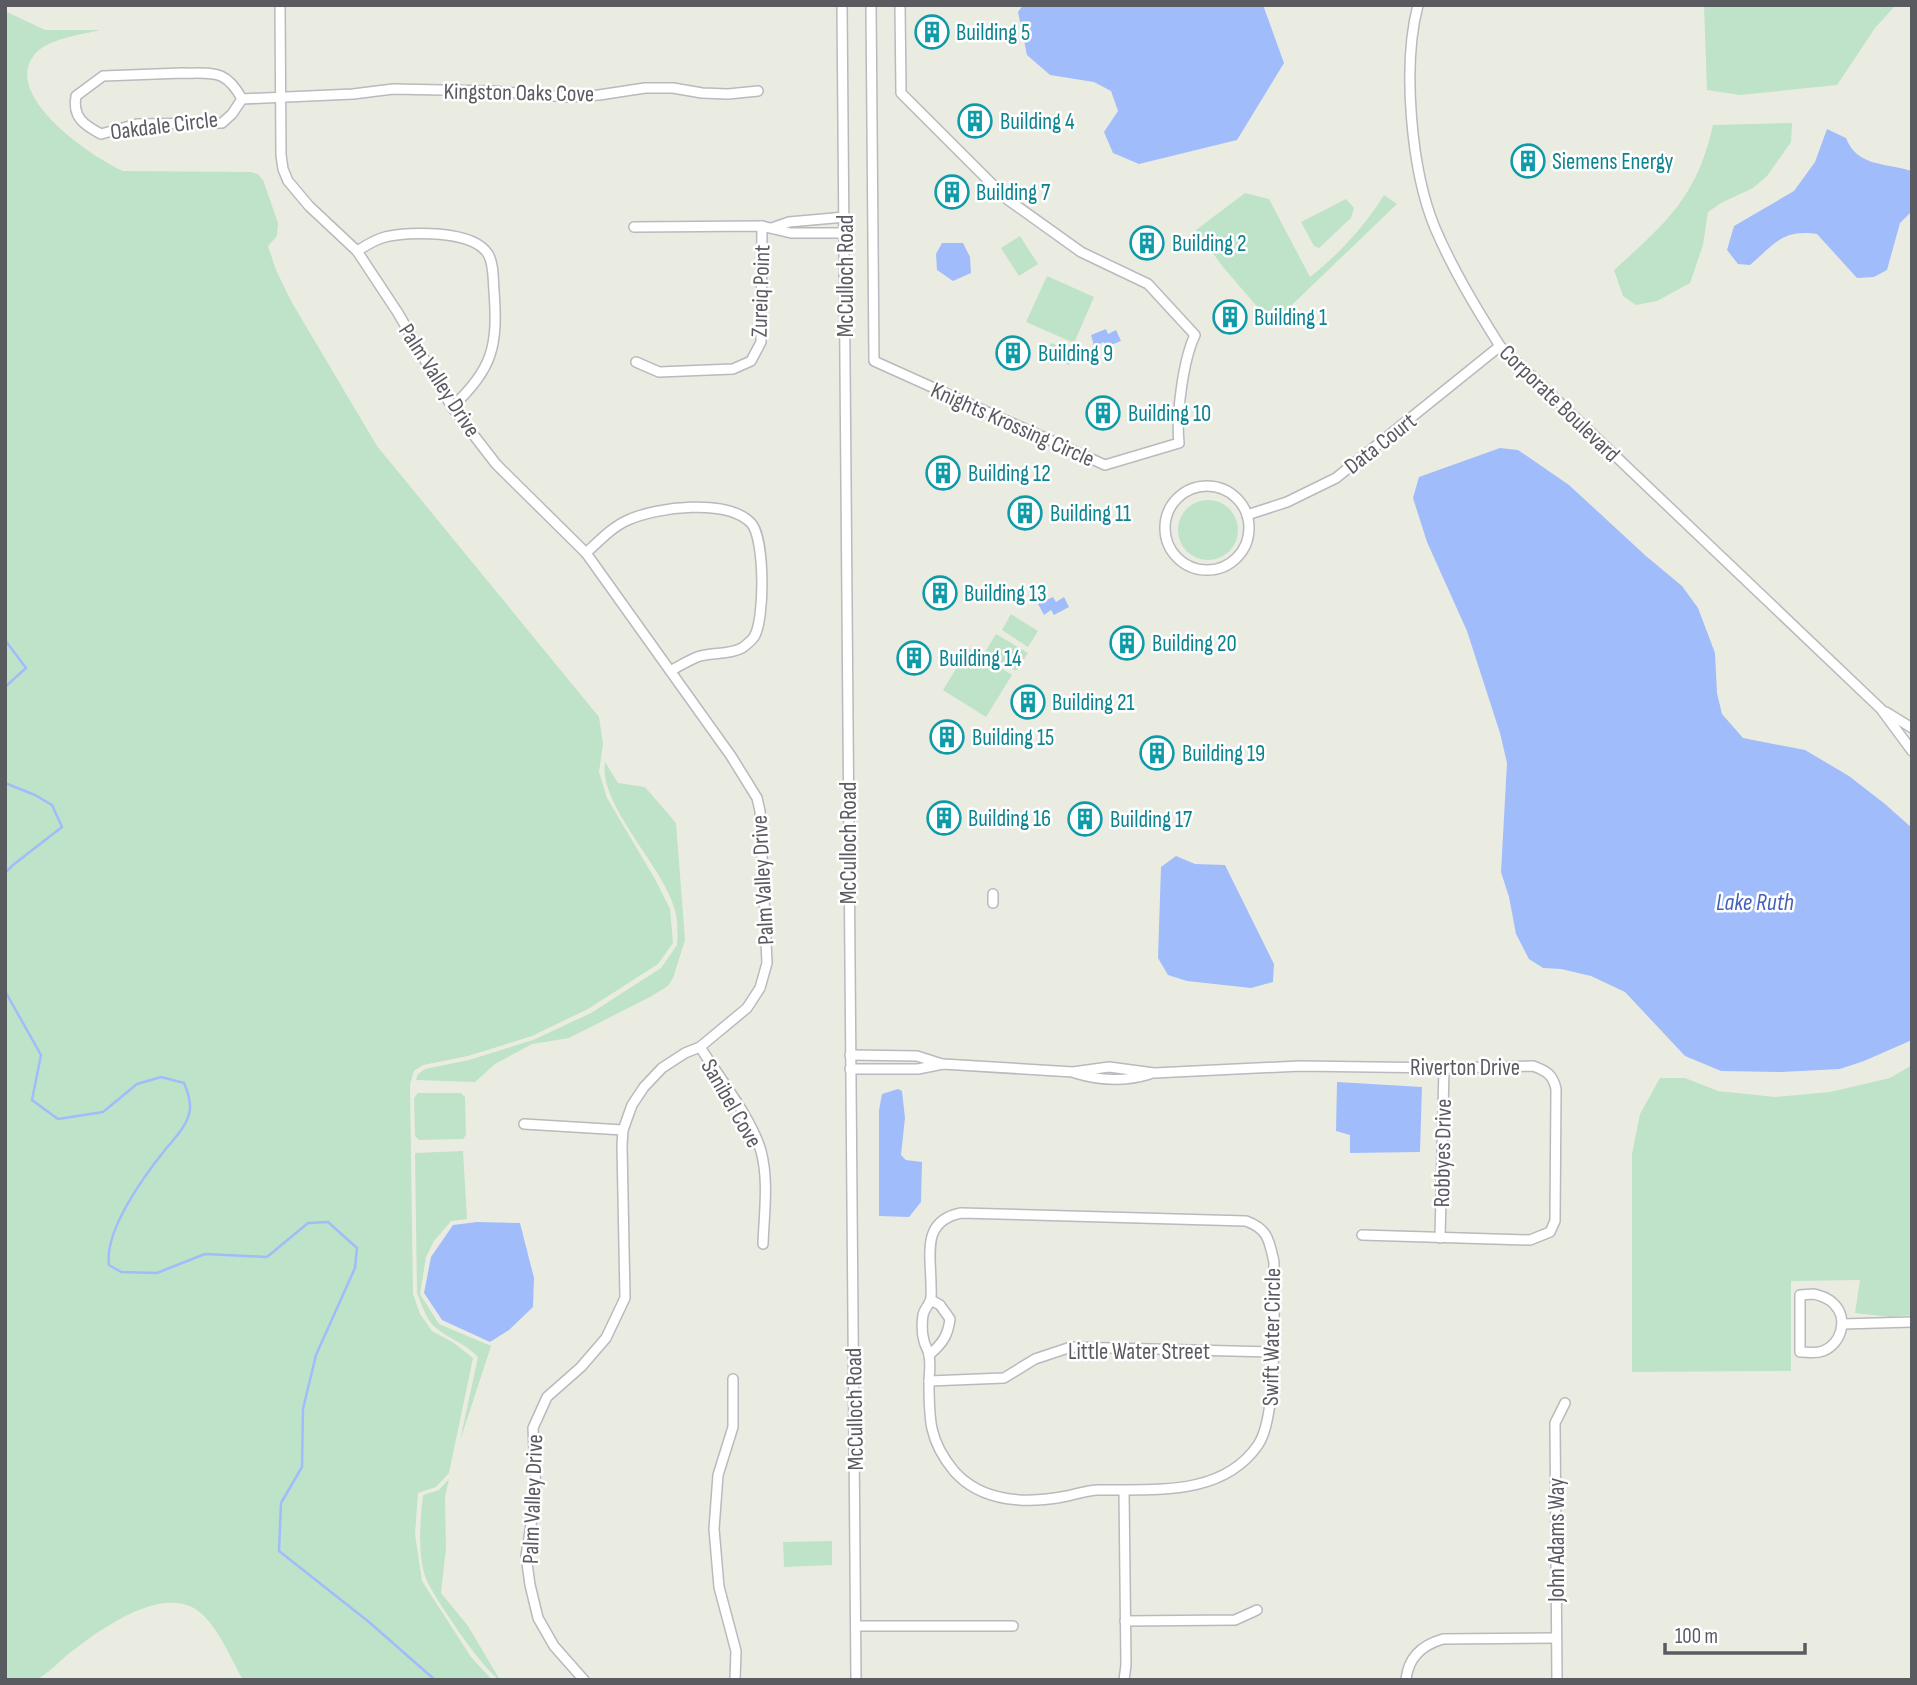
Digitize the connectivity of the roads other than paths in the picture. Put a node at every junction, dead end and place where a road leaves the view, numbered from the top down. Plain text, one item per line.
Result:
1 (280, 5) edge
2 (842, 5) edge
3 (871, 5) edge
4 (900, 5) edge
5 (1418, 5) edge
6 (758, 91) dead end
7 (280, 96) junction
8 (242, 99) junction
9 (845, 217) junction
10 (807, 220) junction
11 (634, 227) dead end
12 (767, 227) junction
13 (807, 233) junction
14 (845, 233) junction
15 (356, 251) junction
16 (1500, 346) junction
17 (636, 362) dead end
18 (452, 407) junction
19 (1247, 514) junction
20 (586, 552) junction
21 (671, 670) junction
22 (1881, 709) junction
23 (1912, 728) edge
24 (1912, 751) edge
25 (700, 1047) junction
26 (850, 1055) junction
27 (943, 1064) junction
28 (1444, 1068) junction
29 (850, 1069) junction
30 (524, 1124) dead end
31 (623, 1130) junction
32 (1362, 1235) dead end
33 (1440, 1238) junction
34 (763, 1244) dead end
35 (931, 1300) junction
36 (1912, 1322) edge
37 (1842, 1324) junction
38 (1272, 1352) junction
39 (929, 1355) junction
40 (733, 1379) dead end
41 (929, 1381) junction
42 (1565, 1403) dead end
43 (1124, 1491) junction
44 (1257, 1610) dead end
45 (1125, 1621) junction
46 (856, 1626) junction
47 (1013, 1626) dead end
48 (1556, 1638) junction
49 (584, 1680) edge
50 (735, 1680) edge
51 (856, 1680) edge
52 (1124, 1680) edge
53 (1406, 1680) edge
54 (1557, 1680) edge

1 - 7 street, Palm Valley Drive
2 - 9 street, McCulloch Road
3 - 4 street, Knights Krossing Circle
5 - 16 street, Corporate Boulevard
6 - 7 street, Kingston Oaks Cove
7 - 8 street, Oakdale Circle
7 - 15 street, Palm Valley Drive
8 - 8 street, Oakdale Circle
9 - 10 street
9 - 14 street, McCulloch Road
10 - 12 street
10 - 13 street
11 - 12 street
12 - 13 street
12 - 17 street, Zureiq Point
13 - 14 street
14 - 26 street, McCulloch Road
15 - 18 street, Palm Valley Drive
15 - 18 street
16 - 19 street, Data Court
16 - 22 street, Corporate Boulevard
18 - 20 street, Palm Valley Drive
19 - 19 street
20 - 21 street, Palm Valley Drive
20 - 21 street
21 - 25 street, Palm Valley Drive
22 - 23 street, Corporate Boulevard
22 - 24 street, Corporate Boulevard
25 - 31 street, Palm Valley Drive
25 - 34 street, Sanibel Cove
26 - 27 street, Riverton Drive
26 - 29 street, McCulloch Road
27 - 28 street, Riverton Drive
27 - 29 street, Riverton Drive
28 - 33 street, Robbyes Drive
28 - 33 street, Riverton Drive
29 - 46 street, McCulloch Road
30 - 31 street
31 - 49 street, Palm Valley Drive
32 - 33 street, Riverton Drive
35 - 38 street, Swift Water Circle
35 - 39 street, Swift Water Circle
35 - 39 street
36 - 37 street
37 - 37 street
38 - 41 street, Little Water Street
38 - 43 street, Swift Water Circle
39 - 41 street, Swift Water Circle
40 - 50 street
41 - 43 street, Swift Water Circle
42 - 48 street, John Adams Way
43 - 45 street
44 - 45 street
45 - 52 street
46 - 47 street
46 - 51 street, McCulloch Road
48 - 53 street
48 - 54 street, John Adams Way

